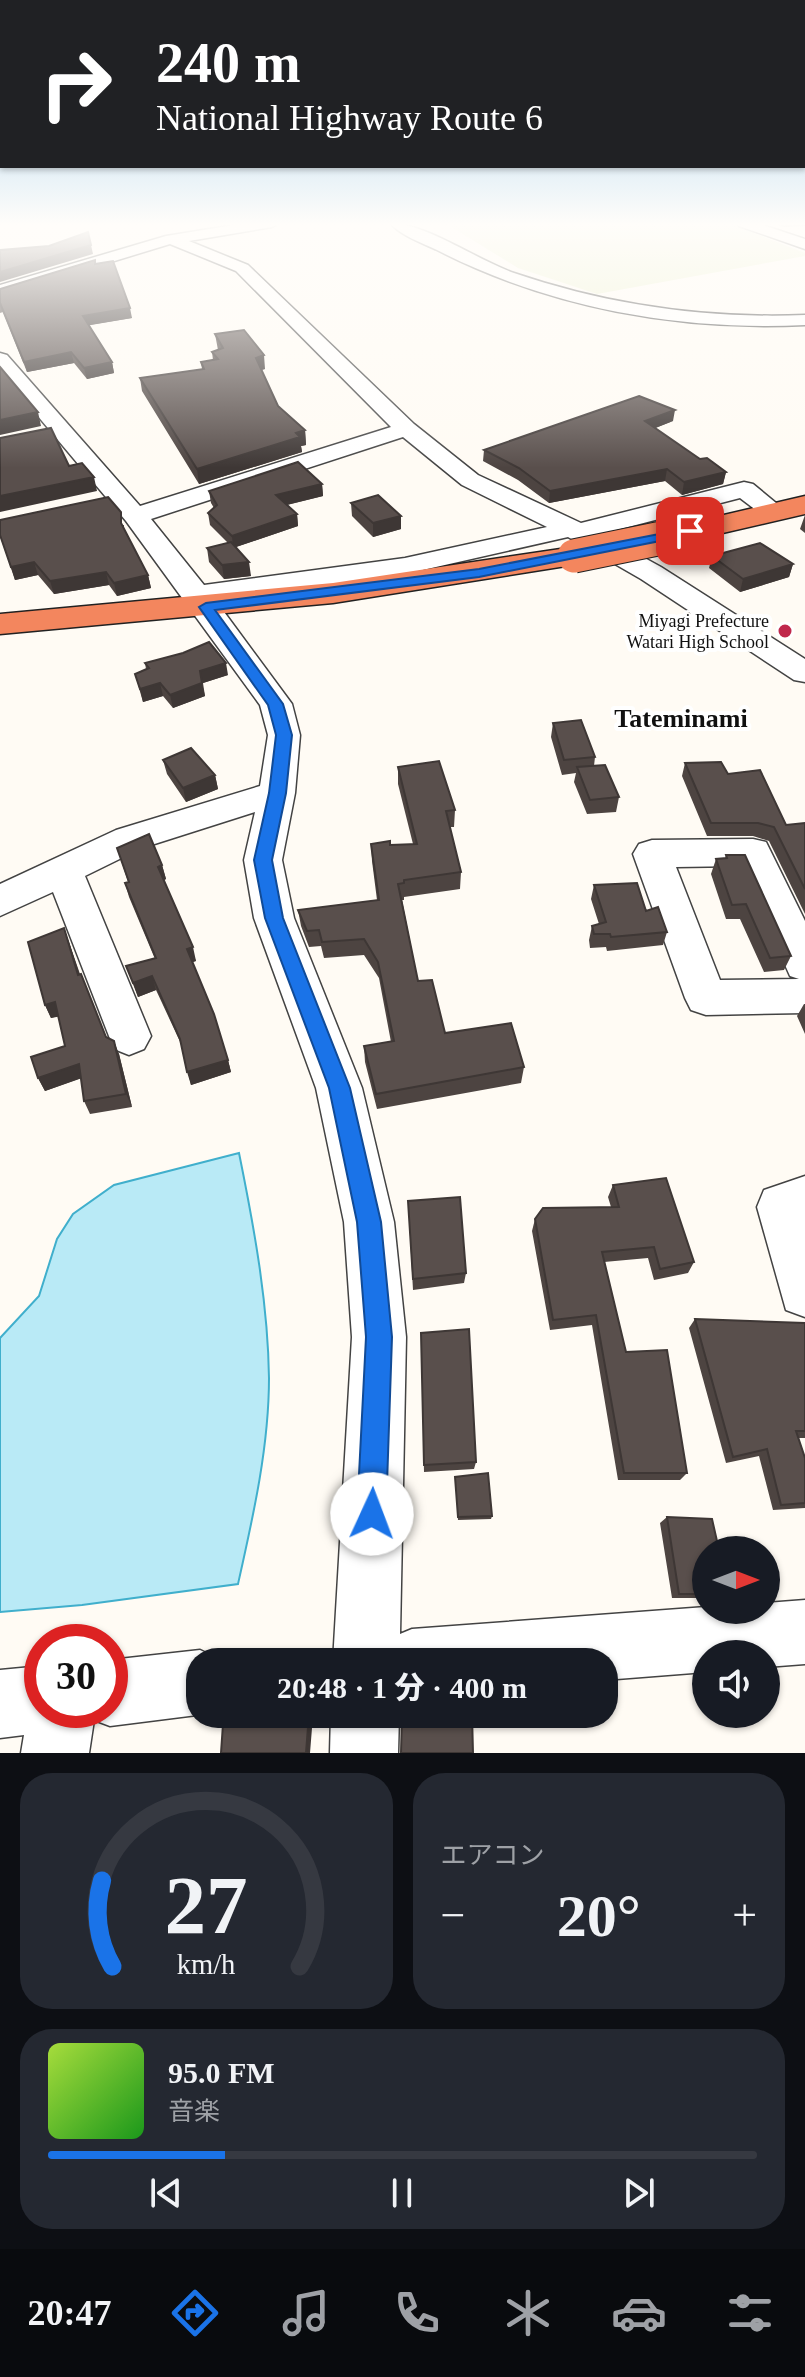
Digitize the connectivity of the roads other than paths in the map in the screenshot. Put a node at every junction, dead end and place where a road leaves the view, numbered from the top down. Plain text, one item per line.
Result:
1 (279, 305) edge
2 (619, 305) edge
3 (805, 320) edge
4 (735, 321) junction
5 (801, 340) dead end
6 (0, 359) edge
7 (406, 429) junction
8 (65, 431) junction
9 (39, 437) edge
10 (90, 503) edge
11 (805, 505) edge
12 (128, 506) junction
13 (774, 512) junction
14 (574, 539) junction
15 (201, 601) junction
16 (0, 624) edge
17 (805, 673) edge
18 (277, 793) junction
19 (63, 869) junction
20 (0, 901) edge
21 (805, 964) edge
22 (805, 996) edge
23 (129, 1036) dead end
24 (805, 1200) edge
25 (805, 1291) edge
26 (805, 1632) edge
27 (367, 1648) edge
28 (595, 1648) edge
29 (186, 1685) edge
30 (128, 1691) edge
31 (24, 1702) edge
32 (0, 1704) edge
33 (59, 1728) edge
34 (365, 1728) edge
35 (55, 1753) edge
36 (364, 1753) edge

1 - 7 street
2 - 4 street
3 - 4 street
4 - 5 street
6 - 8 street
7 - 12 street
7 - 14 street
8 - 9 street
8 - 12 street
10 - 12 street
11 - 13 highway
12 - 15 street
13 - 14 highway, bridge
13 - 14 street
14 - 15 highway
14 - 17 street
15 - 16 highway
15 - 18 street
18 - 19 street
18 - 27 street
19 - 20 street
19 - 23 street
21 - 22 street
24 - 25 street
26 - 28 street
29 - 30 street
31 - 32 street
33 - 35 street
34 - 36 street

